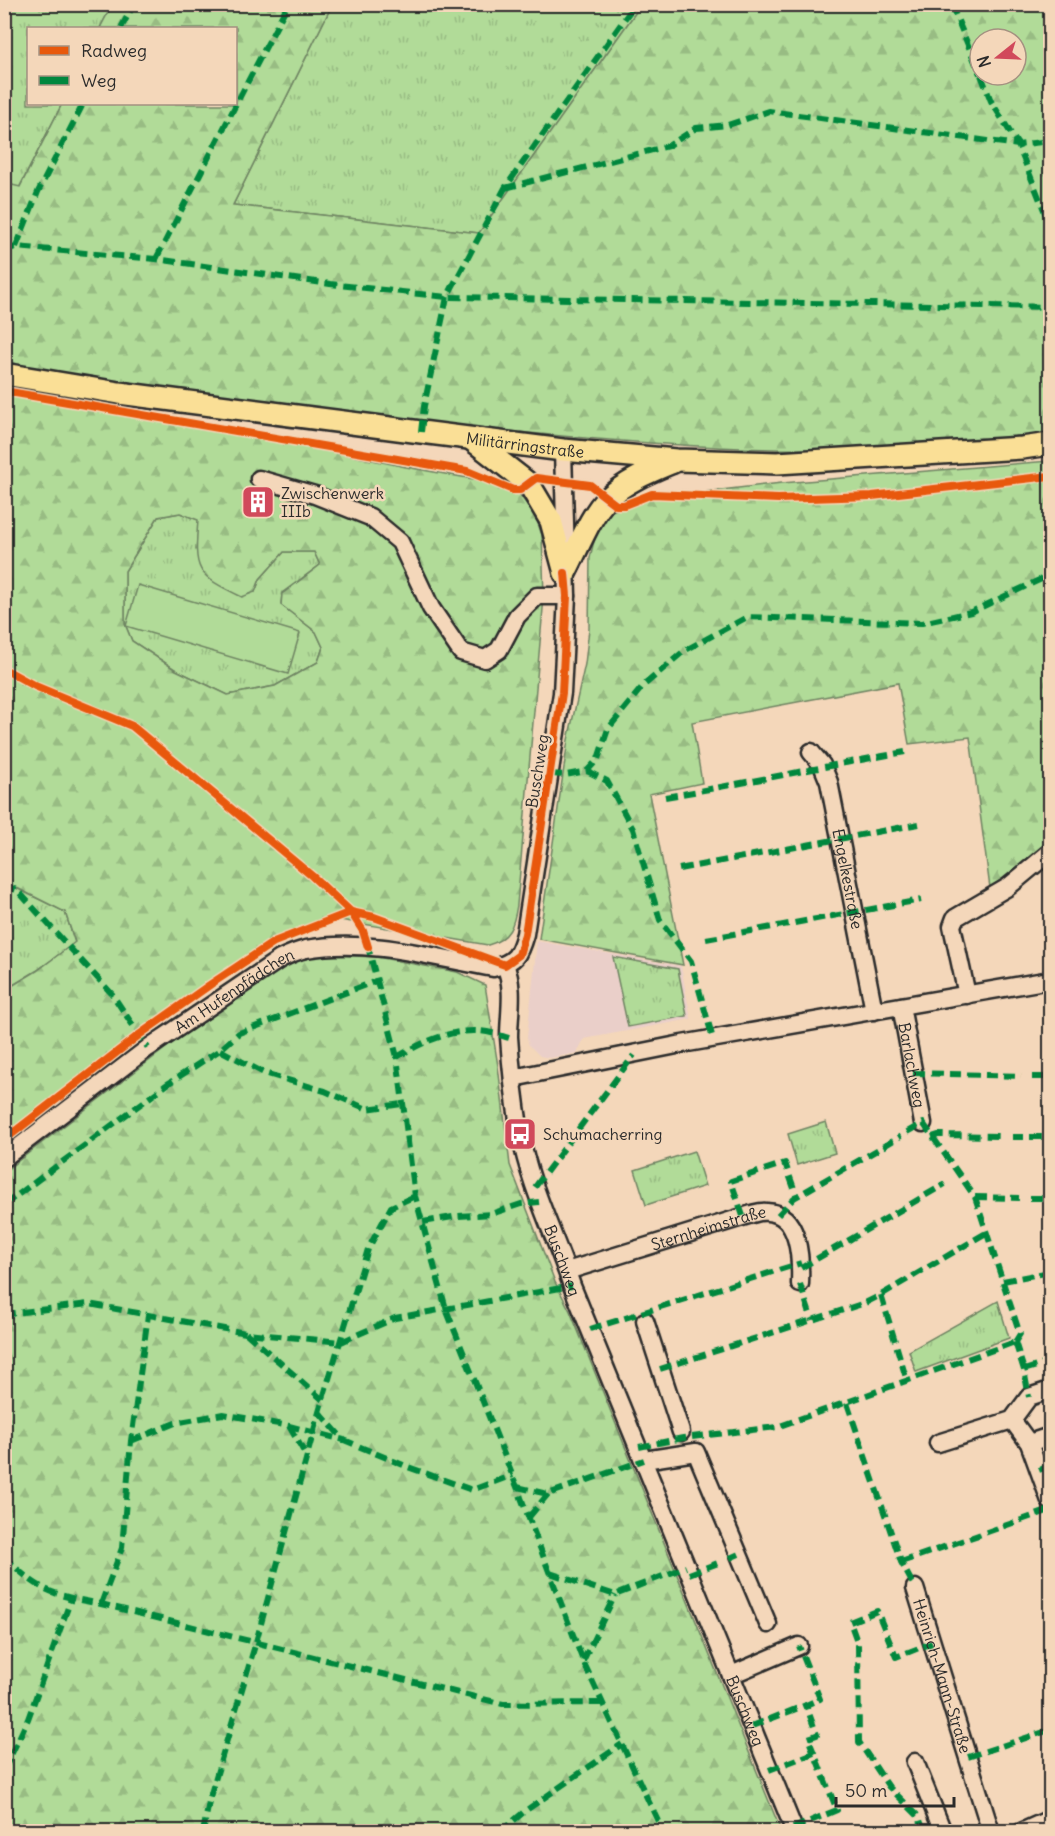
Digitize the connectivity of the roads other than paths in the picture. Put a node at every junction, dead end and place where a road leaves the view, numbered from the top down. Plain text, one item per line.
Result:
1 (4, 374) edge
2 (470, 439) junction
3 (1050, 444) edge
4 (563, 450) junction
5 (676, 460) junction
6 (259, 479) dead end
7 (565, 573) junction
8 (567, 596) junction
9 (810, 752) dead end
10 (1050, 852) edge
11 (505, 965) junction
12 (1050, 980) edge
13 (967, 994) junction
14 (901, 1006) junction
15 (874, 1011) junction
16 (513, 1078) junction
17 (923, 1123) dead end
18 (4, 1158) edge
19 (567, 1271) junction
20 (800, 1284) dead end
21 (645, 1321) dead end
22 (1050, 1390) edge
23 (1012, 1420) junction
24 (681, 1432) dead end
25 (1050, 1436) edge
26 (938, 1443) dead end
27 (1029, 1443) junction
28 (644, 1460) junction
29 (1050, 1502) edge
30 (915, 1588) dead end
31 (768, 1624) dead end
32 (799, 1646) dead end
33 (731, 1675) junction
34 (915, 1762) dead end
35 (1050, 1819) edge
36 (795, 1832) edge
37 (942, 1832) edge
38 (991, 1832) edge
39 (1021, 1832) edge

1 - 2 main road, Militärringstraße
2 - 4 main road, Militärringstraße
2 - 7 main road
3 - 5 main road, Militärringstraße
4 - 5 main road, Militärringstraße
4 - 7 street, Buschweg
5 - 7 main road
6 - 8 street
7 - 8 street, Buschweg
8 - 11 street, Buschweg
9 - 15 street, Engelkestraße
10 - 13 street
11 - 16 street, Buschweg
11 - 18 street, Am Hufenpfädchen
12 - 13 street
13 - 14 street
14 - 15 street
14 - 17 street, Barlachweg
15 - 16 street
16 - 19 street, Buschweg
19 - 20 street, Sternheimstraße
19 - 28 street, Buschweg
21 - 24 street
22 - 23 street
23 - 26 street
23 - 27 street
25 - 27 street
27 - 29 street
28 - 31 street
28 - 33 street, Buschweg
30 - 38 street, Heinrich-Mann-Straße
32 - 33 street
33 - 36 street, Buschweg
34 - 37 street
35 - 39 street

